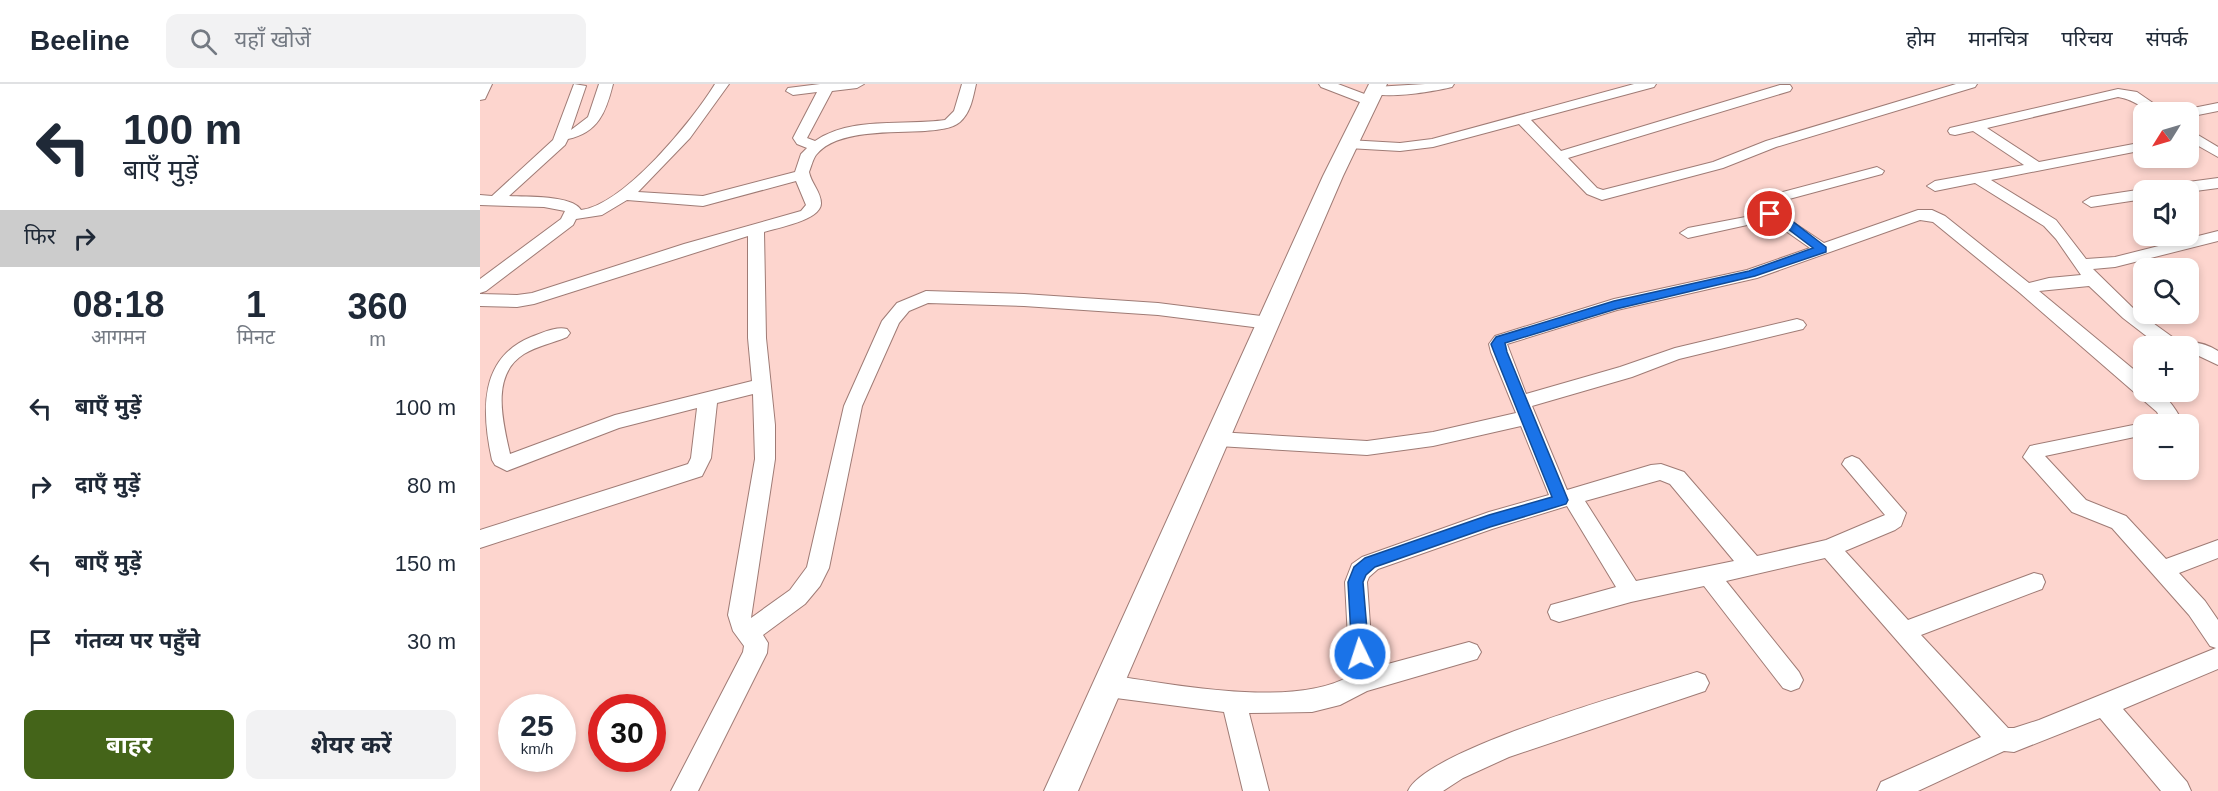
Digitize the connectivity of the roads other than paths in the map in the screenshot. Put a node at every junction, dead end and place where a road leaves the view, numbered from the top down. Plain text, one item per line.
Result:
1 (485, 84) edge
2 (606, 84) edge
3 (722, 84) edge
4 (857, 84) edge
5 (969, 84) edge
6 (1326, 84) edge
7 (1447, 84) edge
8 (1648, 84) edge
9 (1970, 84) edge
10 (579, 86) dead end
11 (1948, 86) edge
12 (827, 87) junction
13 (1785, 88) dead end
14 (793, 91) dead end
15 (1374, 92) edge
16 (480, 96) edge
17 (2144, 102) edge
18 (2218, 107) edge
19 (2199, 111) edge
20 (1522, 119) junction
21 (1975, 126) junction
22 (1955, 131) dead end
23 (564, 136) junction
24 (2199, 140) edge
25 (1348, 144) junction
26 (818, 147) junction
27 (2133, 148) edge
28 (2218, 153) edge
29 (1558, 156) junction
30 (2036, 166) junction
31 (1877, 171) dead end
32 (802, 175) junction
33 (1977, 178) junction
34 (2218, 183) edge
35 (1935, 186) dead end
36 (2199, 186) edge
37 (623, 195) junction
38 (2133, 196) edge
39 (487, 201) edge
40 (2091, 202) dead end
41 (1770, 214) junction
42 (573, 215) junction
43 (756, 230) junction
44 (1688, 233) dead end
45 (2218, 236) edge
46 (1822, 249) junction
47 (2082, 265) junction
48 (2094, 280) junction
49 (480, 287) edge
50 (2026, 289) junction
51 (480, 300) edge
52 (1269, 323) junction
53 (1797, 325) dead end
54 (561, 333) dead end
55 (2157, 336) edge
56 (2199, 349) edge
57 (2218, 359) edge
58 (2133, 380) edge
59 (761, 385) junction
60 (708, 398) junction
61 (2158, 402) edge
62 (1524, 410) junction
63 (2168, 414) edge
64 (2133, 430) edge
65 (1218, 439) junction
66 (1852, 464) dead end
67 (1567, 499) junction
68 (480, 538) edge
69 (1829, 548) junction
70 (2218, 549) edge
71 (1752, 566) junction
72 (2162, 570) junction
73 (1708, 575) junction
74 (2034, 582) dead end
75 (1631, 592) junction
76 (1559, 612) dead end
77 (748, 632) junction
78 (1903, 632) junction
79 (2218, 639) edge
80 (1469, 652) dead end
81 (2218, 658) edge
82 (1791, 680) dead end
83 (1361, 682) junction
84 (1697, 683) dead end
85 (1108, 686) junction
86 (1234, 701) junction
87 (2104, 705) junction
88 (2003, 739) junction
89 (684, 791) edge
90 (1061, 791) edge
91 (1256, 791) edge
92 (1420, 791) edge
93 (1890, 791) edge
94 (2178, 791) edge

1 - 16 street
2 - 23 street
3 - 37 street
4 - 12 street
5 - 26 street
6 - 15 street
7 - 15 street
8 - 20 street
9 - 11 street
10 - 23 street
11 - 29 street
12 - 14 street
12 - 26 street
13 - 29 street
15 - 25 main road
17 - 21 street
18 - 19 street
20 - 25 street
20 - 29 street
21 - 22 street
21 - 30 street
23 - 39 street
24 - 28 street
25 - 52 main road
26 - 32 street
27 - 30 street
30 - 33 street
31 - 41 street
32 - 37 street
32 - 43 street
33 - 35 street
33 - 47 street
34 - 36 street
37 - 42 street
38 - 40 street
39 - 42 street
41 - 44 street
41 - 46 street
42 - 49 street
43 - 51 street
43 - 59 street
45 - 47 street
46 - 50 street
46 - 62 street
47 - 48 street
48 - 50 street
48 - 55 street
50 - 58 street
52 - 65 main road
52 - 77 street
53 - 62 street
54 - 60 street
56 - 57 street
59 - 60 street
59 - 77 street
60 - 68 street
61 - 63 street
62 - 65 street
62 - 67 street
64 - 72 street
65 - 85 main road
66 - 69 street
67 - 71 street
67 - 75 street
67 - 83 street
69 - 71 street
69 - 78 street
70 - 72 street
71 - 73 street
72 - 79 street
73 - 75 street
73 - 82 street
74 - 78 street
75 - 76 street
77 - 89 street
78 - 88 street
80 - 83 street
81 - 87 street
83 - 86 street
84 - 92 street
85 - 86 street
85 - 90 main road
86 - 91 street
87 - 88 street
87 - 94 street
88 - 93 street

